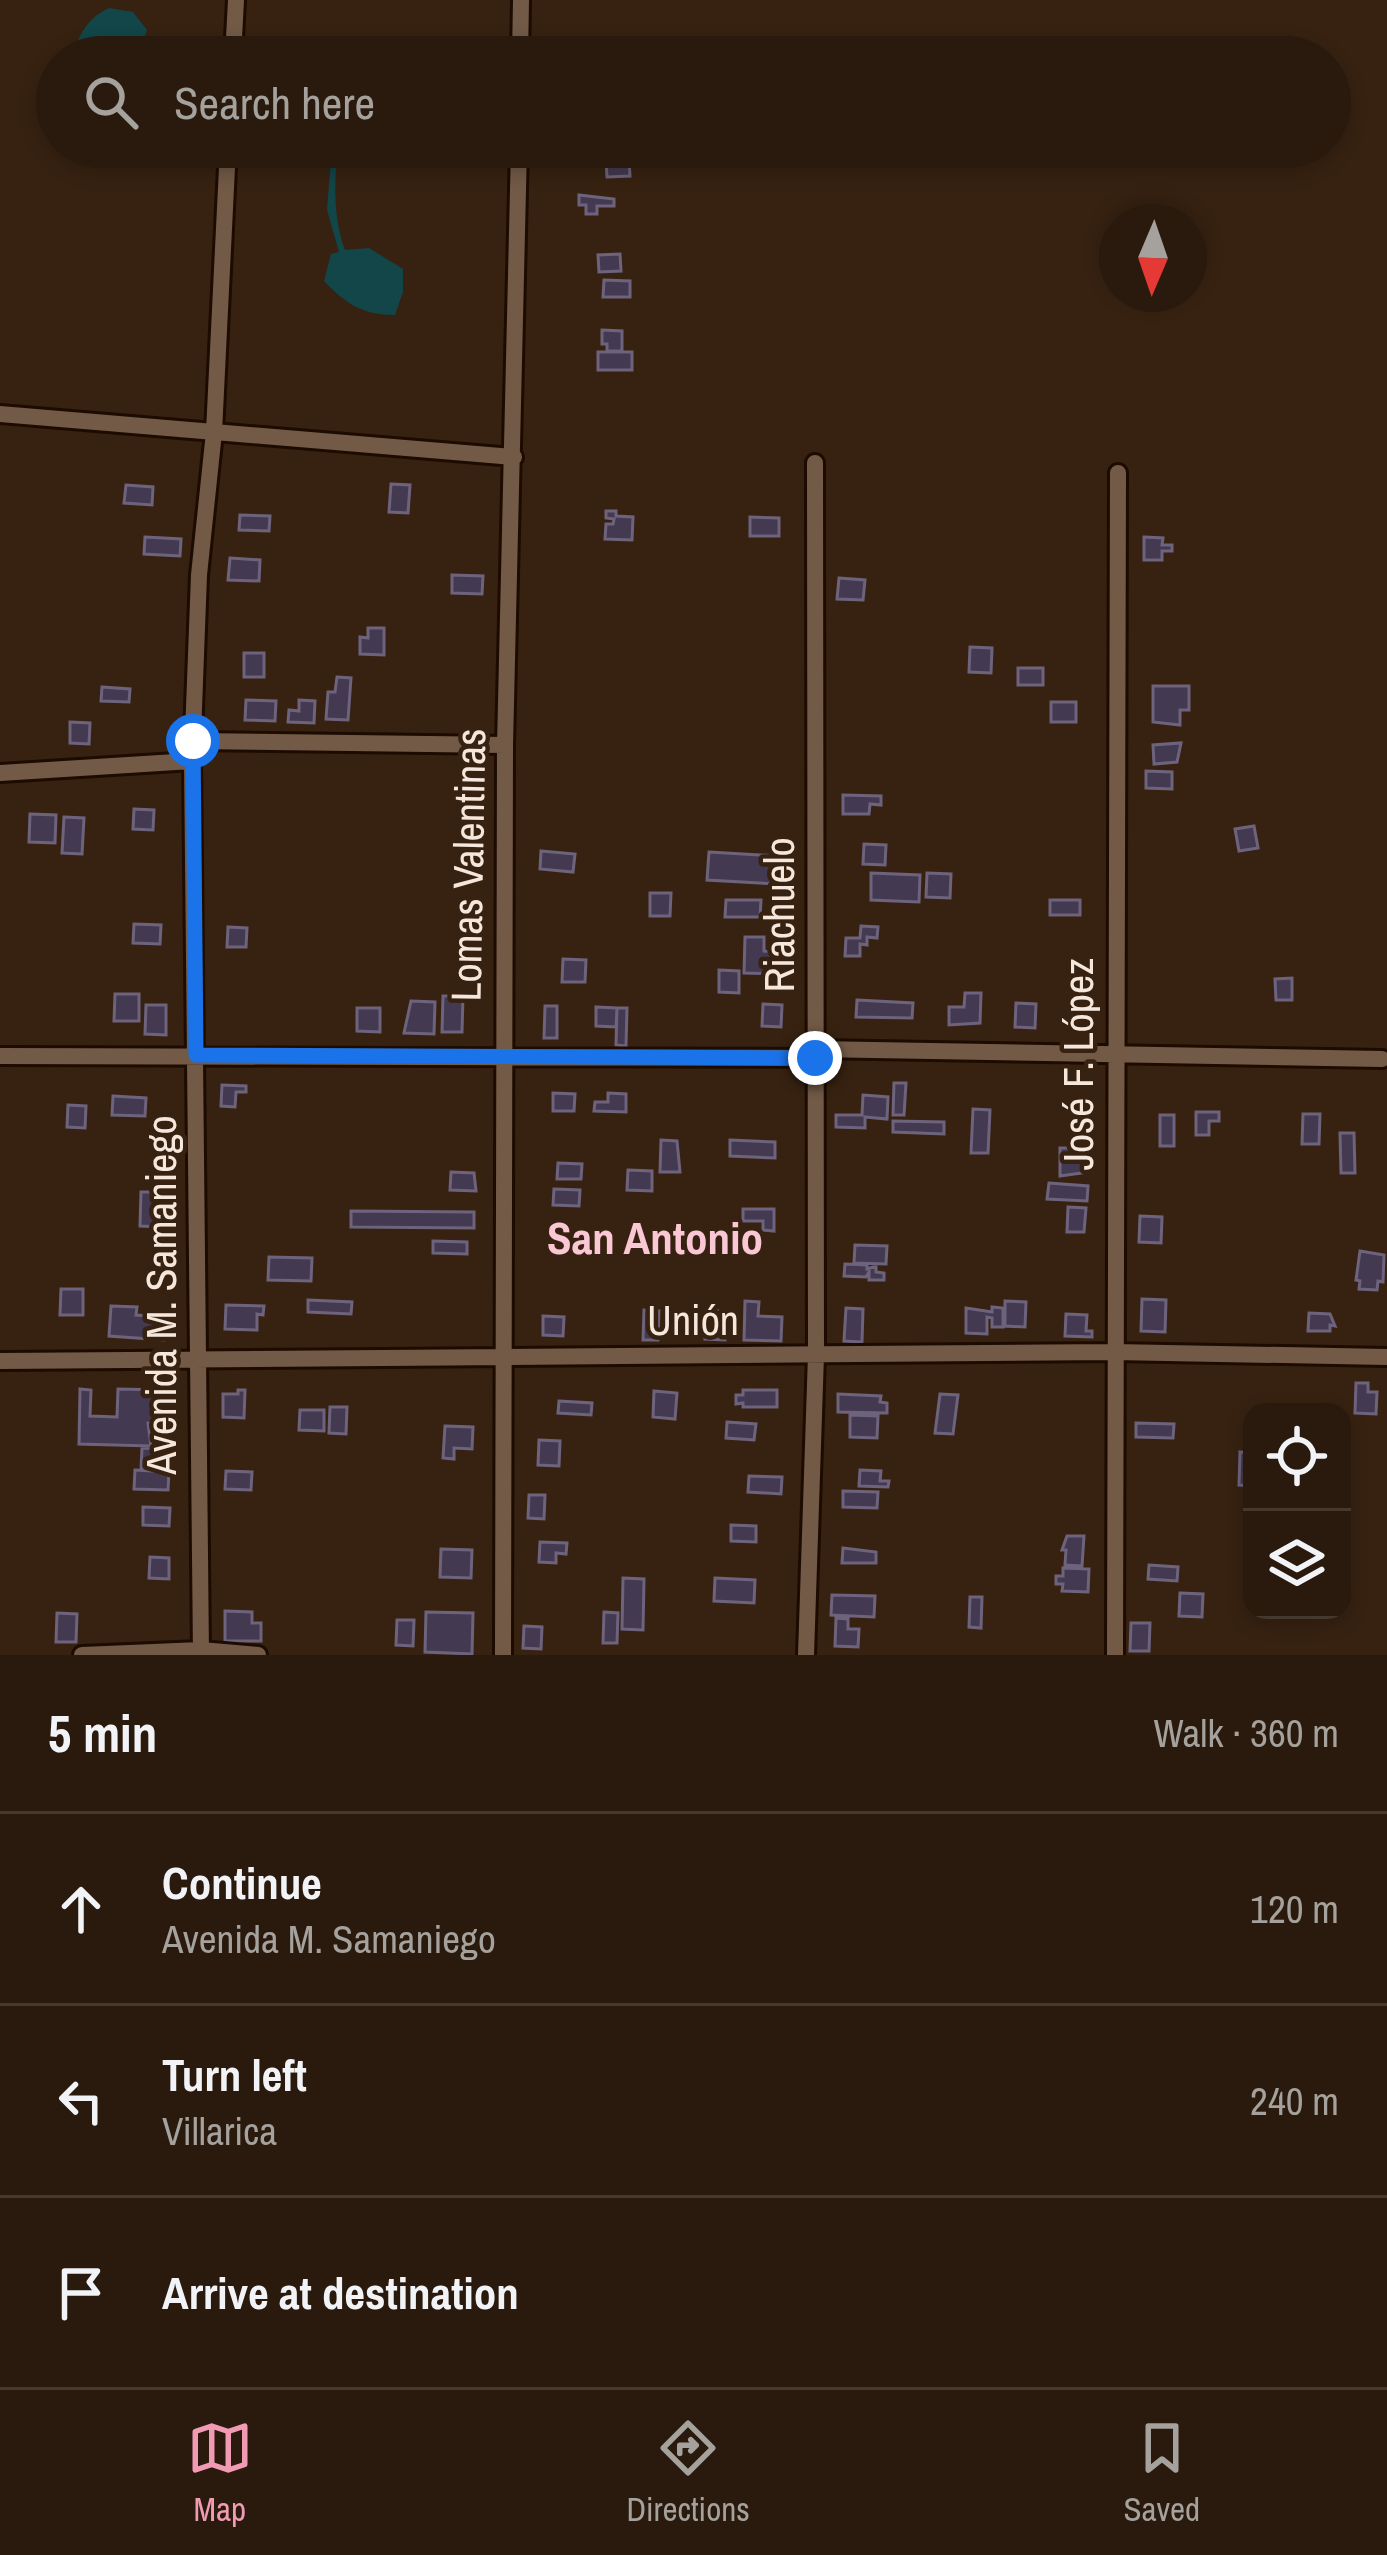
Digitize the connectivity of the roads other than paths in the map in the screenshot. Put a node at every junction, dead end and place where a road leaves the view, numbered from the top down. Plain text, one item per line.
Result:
1 (236, 0) edge
2 (521, 0) edge
3 (234, 36) edge
4 (520, 36) edge
5 (228, 168) edge
6 (519, 168) edge
7 (0, 414) edge
8 (214, 432) junction
9 (514, 457) junction
10 (815, 463) dead end
11 (1118, 472) dead end
12 (193, 741) junction
13 (505, 745) junction
14 (192, 761) junction
15 (0, 773) edge
16 (815, 1053) junction
17 (502, 1054) junction
18 (196, 1055) junction
19 (0, 1056) edge
20 (1114, 1057) junction
21 (1382, 1059) dead end
22 (1114, 1352) junction
23 (816, 1355) junction
24 (502, 1357) junction
25 (1387, 1357) edge
26 (0, 1361) edge
27 (196, 1361) junction
28 (201, 1653) edge
29 (82, 1655) edge
30 (258, 1655) edge
31 (503, 1655) edge
32 (806, 1655) edge
33 (1115, 1655) edge

1 - 3 street
2 - 4 street
5 - 8 street, Avenida M. Samaniego
6 - 9 street, Lomas Valentinas
7 - 8 street
8 - 9 street
8 - 12 street, Avenida M. Samaniego
9 - 13 street, Lomas Valentinas
10 - 16 street, Riachuelo
11 - 20 street, José F. López
12 - 13 street
12 - 14 street, Avenida M. Samaniego
13 - 17 street, Lomas Valentinas
14 - 15 street
14 - 18 street, Avenida M. Samaniego
16 - 17 street
16 - 20 street
16 - 23 street, Riachuelo
17 - 18 street
17 - 24 street, Lomas Valentinas
18 - 19 street
18 - 27 street, Avenida M. Samaniego
20 - 21 street
20 - 22 street, José F. López
22 - 23 street, Unión
22 - 25 street, Unión
22 - 33 street, José F. López
23 - 24 street, Unión
23 - 32 street, Riachuelo
24 - 27 street, Unión
24 - 31 street, Lomas Valentinas
26 - 27 street, Unión
27 - 28 street, Avenida M. Samaniego
28 - 29 street
28 - 30 street

